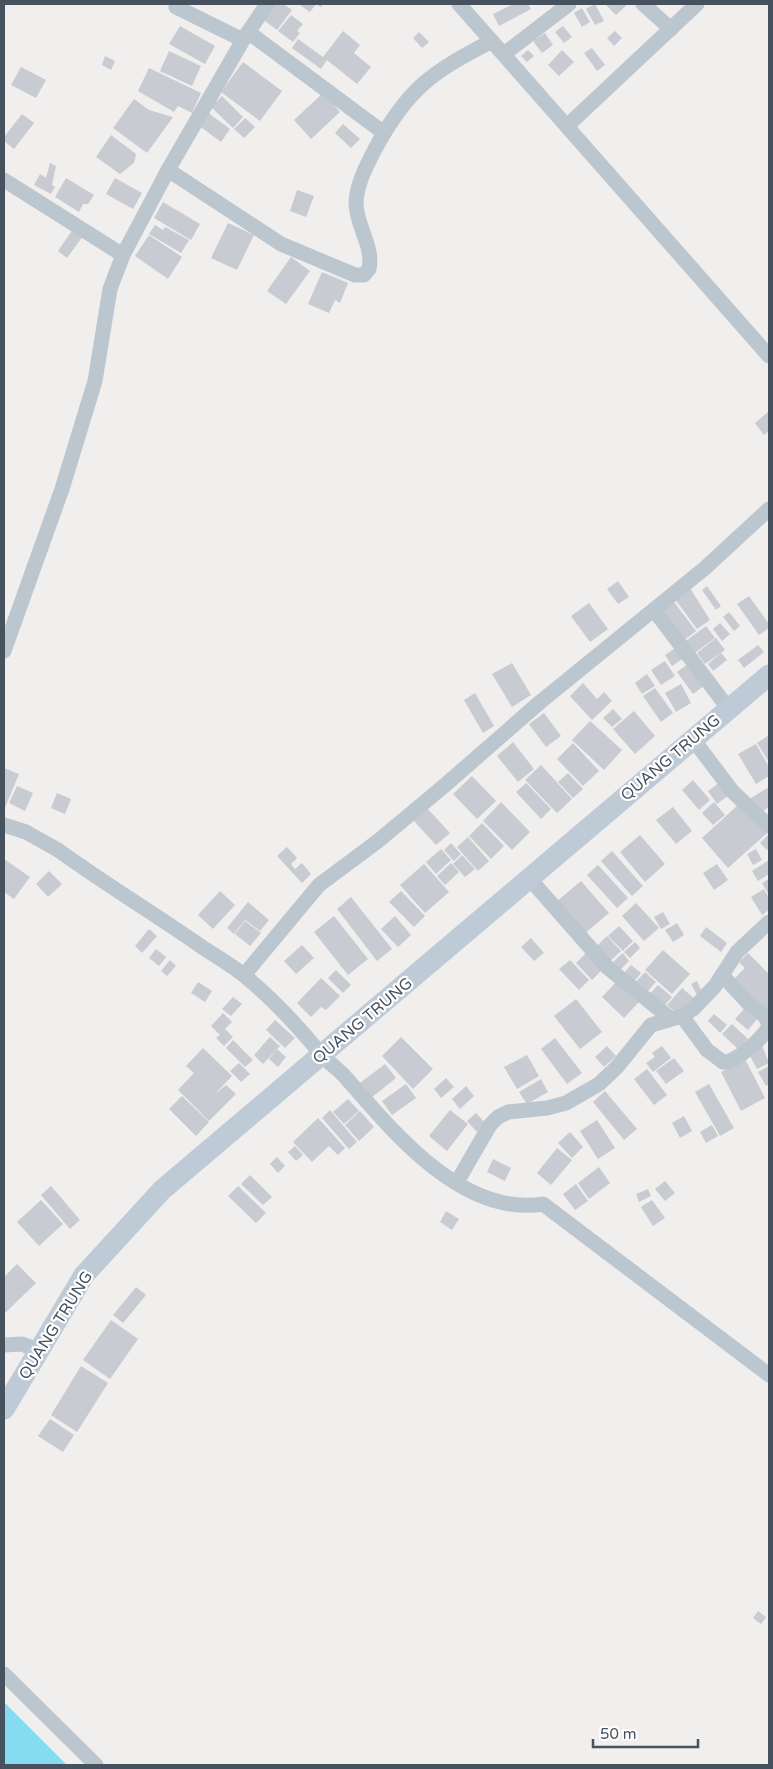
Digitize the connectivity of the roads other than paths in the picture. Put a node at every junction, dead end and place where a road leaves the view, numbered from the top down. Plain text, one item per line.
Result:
1 (267, 4) edge
2 (459, 4) edge
3 (569, 4) edge
4 (642, 4) edge
5 (697, 4) edge
6 (176, 7) dead end
7 (671, 29) junction
8 (245, 36) junction
9 (492, 41) junction
10 (504, 54) junction
11 (567, 126) junction
12 (384, 133) junction
13 (168, 170) junction
14 (4, 180) edge
15 (123, 255) junction
16 (769, 356) edge
17 (769, 509) edge
18 (654, 610) junction
19 (4, 651) edge
20 (769, 675) edge
21 (728, 708) junction
22 (692, 738) junction
23 (4, 825) edge
24 (769, 826) edge
25 (529, 878) junction
26 (769, 922) edge
27 (244, 975) junction
28 (722, 975) junction
29 (676, 1017) junction
30 (321, 1054) junction
31 (457, 1182) junction
32 (4, 1345) edge
33 (37, 1350) junction
34 (769, 1375) edge
35 (4, 1409) edge
36 (4, 1674) edge
37 (96, 1765) edge

1 - 8 street
2 - 9 street
3 - 10 street
4 - 7 street
5 - 7 street
6 - 8 street
7 - 11 street
8 - 12 street
8 - 13 street
9 - 10 street
9 - 12 street
10 - 11 street
11 - 16 street
12 - 13 street
13 - 15 street
14 - 15 street
15 - 19 street
17 - 18 street
18 - 21 street
18 - 27 street
20 - 21 main road, QUANG TRUNG
21 - 22 main road, QUANG TRUNG
22 - 24 street
22 - 25 main road, QUANG TRUNG
23 - 27 street
25 - 29 street
25 - 30 main road, QUANG TRUNG
26 - 28 street
27 - 30 street
28 - 29 street
28 - 29 street
29 - 31 street
30 - 31 street
30 - 33 main road, QUANG TRUNG
31 - 34 street
32 - 33 street
33 - 35 main road, QUANG TRUNG
36 - 37 street

